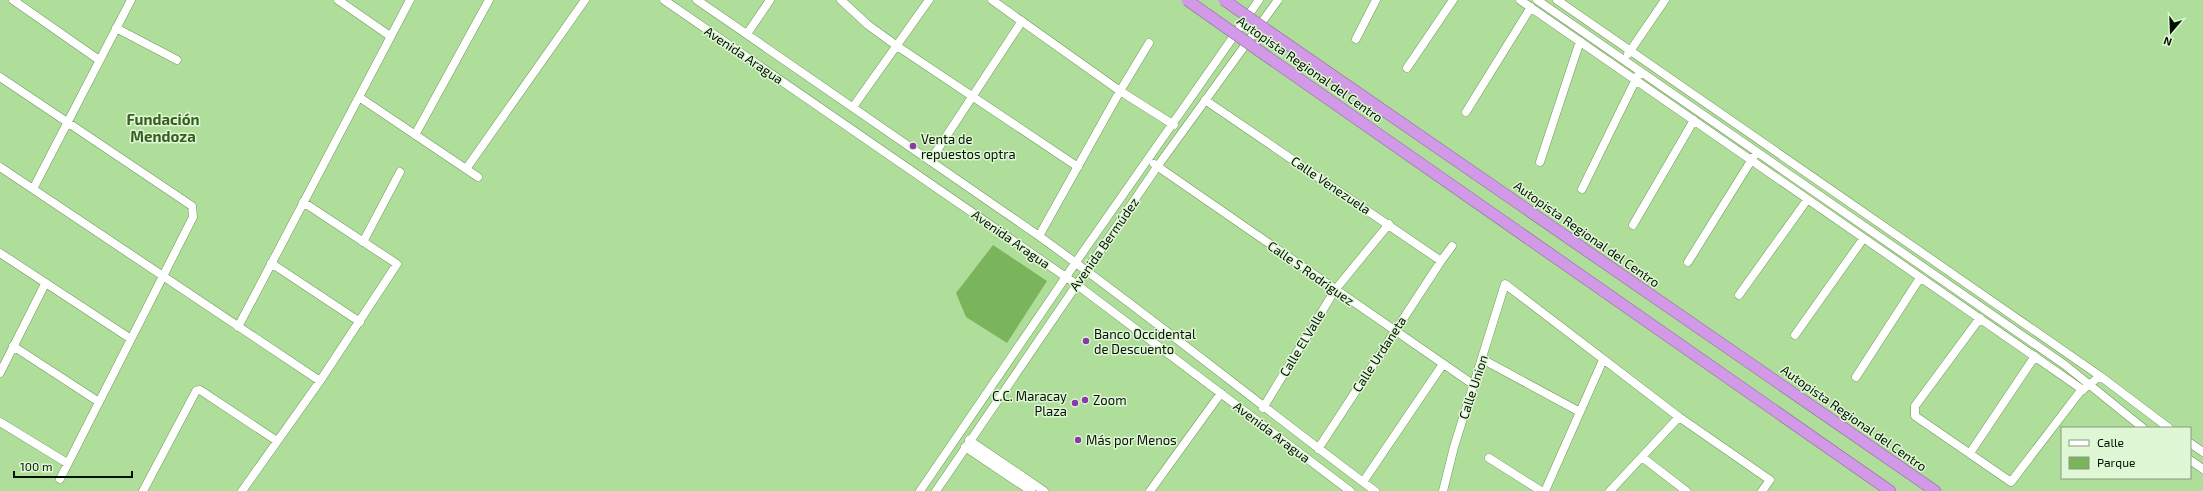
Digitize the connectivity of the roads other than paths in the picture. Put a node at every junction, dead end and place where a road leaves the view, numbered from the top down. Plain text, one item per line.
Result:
1 (13, 0) edge
2 (131, 0) edge
3 (338, 0) edge
4 (410, 0) edge
5 (489, 0) edge
6 (664, 0) edge
7 (697, 0) edge
8 (770, 0) edge
9 (841, 0) edge
10 (929, 0) edge
11 (992, 0) edge
12 (1186, 0) edge
13 (1224, 0) edge
14 (1259, 0) edge
15 (1278, 0) edge
16 (1376, 0) edge
17 (1453, 0) edge
18 (1520, 0) edge
19 (1537, 0) edge
20 (1557, 0) edge
21 (1665, 0) edge
22 (583, 1) edge
23 (1531, 7) junction
24 (1022, 21) junction
25 (116, 28) junction
26 (747, 34) junction
27 (390, 36) junction
28 (1356, 38) dead end
29 (1580, 41) junction
30 (1149, 43) dead end
31 (897, 46) junction
32 (1630, 50) junction
33 (1624, 59) junction
34 (99, 60) junction
35 (177, 60) dead end
36 (1646, 61) junction
37 (1406, 68) dead end
38 (1618, 68) junction
39 (1640, 71) junction
40 (0, 77) edge
41 (1635, 79) junction
42 (1120, 91) junction
43 (359, 97) junction
44 (972, 97) junction
45 (1205, 100) junction
46 (853, 107) junction
47 (1466, 112) dead end
48 (1694, 120) junction
49 (68, 123) junction
50 (1174, 125) junction
51 (416, 135) junction
52 (1756, 152) junction
53 (930, 160) junction
54 (1148, 160) junction
55 (1751, 160) junction
56 (1540, 162) dead end
57 (1157, 166) junction
58 (0, 167) edge
59 (1078, 167) junction
60 (466, 169) junction
61 (400, 172) dead end
62 (478, 177) dead end
63 (33, 189) junction
64 (1582, 189) dead end
65 (1807, 200) junction
66 (302, 202) junction
67 (1389, 224) junction
68 (1633, 225) dead end
69 (1039, 236) junction
70 (1863, 239) junction
71 (363, 242) junction
72 (1452, 246) dead end
73 (0, 254) edge
74 (1441, 261) junction
75 (1076, 262) junction
76 (1688, 262) dead end
77 (271, 263) junction
78 (1086, 270) junction
79 (163, 275) junction
80 (1066, 277) junction
81 (1920, 278) junction
82 (45, 284) junction
83 (1076, 284) junction
84 (1335, 290) junction
85 (1739, 295) dead end
86 (1980, 318) junction
87 (360, 322) junction
88 (238, 327) junction
89 (1394, 330) junction
90 (1794, 335) dead end
91 (131, 339) junction
92 (13, 346) junction
93 (2035, 356) junction
94 (1482, 358) junction
95 (1603, 360) junction
96 (1443, 364) junction
97 (0, 373) edge
98 (2100, 376) junction
99 (1856, 377) dead end
100 (320, 381) junction
101 (1474, 385) junction
102 (2086, 387) junction
103 (1220, 393) junction
104 (99, 402) junction
105 (1263, 408) junction
106 (1580, 412) junction
107 (1679, 417) junction
108 (0, 422) edge
109 (2141, 427) edge
110 (2167, 427) edge
111 (277, 441) junction
112 (967, 444) junction
113 (2191, 444) edge
114 (1318, 449) junction
115 (2203, 452) edge
116 (1970, 453) junction
117 (1642, 457) junction
118 (1489, 458) dead end
119 (2191, 461) edge
120 (67, 464) junction
121 (2203, 469) edge
122 (60, 479) dead end
123 (1363, 482) junction
124 (143, 491) edge
125 (242, 491) edge
126 (920, 491) edge
127 (936, 491) edge
128 (1031, 491) edge
129 (1044, 491) edge
130 (1150, 491) edge
131 (1350, 491) edge
132 (1375, 491) edge
133 (1443, 491) edge
134 (1541, 491) edge
135 (1545, 491) edge
136 (1610, 491) edge
137 (1686, 491) edge
138 (1762, 491) edge
139 (1890, 491) edge
140 (1935, 491) edge

1 - 34 street
2 - 25 street
3 - 27 street
4 - 27 street
5 - 51 street
6 - 80 street, Avenida Aragua
7 - 26 street, Avenida Aragua
8 - 26 street
9 - 31 street
10 - 31 street
11 - 24 street
12 - 139 highway, Autopista Regional del Centro, bridge
13 - 140 highway, Autopista Regional del Centro, bridge
14 - 50 street, Avenida Bermúdez
15 - 45 street, Avenida Bermúdez
16 - 28 street
17 - 37 street
18 - 23 street
19 - 33 street
20 - 32 street
21 - 32 street
22 - 60 street
23 - 29 street
23 - 47 street
24 - 42 street
24 - 44 street
25 - 34 street
25 - 35 street
26 - 46 street, Avenida Aragua
27 - 43 street
29 - 38 street
29 - 56 street
30 - 42 street
31 - 44 street
31 - 46 street
32 - 33 street
32 - 36 street
33 - 38 street
33 - 39 street
34 - 49 street
36 - 39 street
36 - 98 street
38 - 41 street
39 - 41 street
39 - 52 street
40 - 49 street
41 - 48 street
41 - 64 street
42 - 50 street
42 - 59 street
43 - 51 street
43 - 66 street
44 - 53 street
44 - 59 street
45 - 57 street, Avenida Bermúdez
45 - 67 street, Calle Venezuela
46 - 53 street, Avenida Aragua
48 - 55 street
48 - 68 street
49 - 63 street
49 - 79 street
50 - 54 street, Avenida Bermúdez
51 - 60 street
52 - 55 street
52 - 102 street
53 - 69 street, Avenida Aragua
54 - 57 street, Calle S Rodriguez
54 - 75 street, Avenida Bermúdez
55 - 65 street
55 - 76 street
57 - 78 street, Avenida Bermúdez
57 - 84 street, Calle S Rodriguez
58 - 63 street
59 - 69 street
60 - 62 street
61 - 71 street
63 - 79 street
65 - 70 street
65 - 85 street
66 - 71 street
66 - 77 street
67 - 74 street, Calle Venezuela
67 - 84 street, Calle El Valle
69 - 75 street, Avenida Aragua
70 - 81 street
70 - 90 street
71 - 87 street
72 - 74 street
73 - 82 street
74 - 89 street, Calle Urdaneta
75 - 78 street, Avenida Aragua
75 - 80 street, Avenida Bermúdez
77 - 87 street
77 - 88 street
78 - 83 street, Avenida Bermúdez
78 - 105 street, Avenida Aragua
79 - 88 street
79 - 91 street
80 - 83 street, Avenida Aragua
80 - 126 street, Avenida Bermúdez
81 - 86 street
81 - 99 street
82 - 91 street
82 - 92 street
83 - 103 street, Avenida Aragua
83 - 112 street, Avenida Bermúdez
84 - 89 street, Calle S Rodriguez
84 - 105 street, Calle El Valle
86 - 93 street
86 - 116 street
87 - 100 street
88 - 100 street
89 - 96 street, Calle S Rodriguez
89 - 114 street, Calle Urdaneta
91 - 104 street
92 - 97 street
92 - 104 street
93 - 102 street
93 - 116 street
94 - 95 street, Calle Union
94 - 101 street, Calle Union
94 - 106 street
95 - 106 street
95 - 107 street
96 - 101 street, Calle S Rodriguez
96 - 123 street
98 - 102 street
98 - 110 street
100 - 111 street
101 - 133 street, Calle Union
102 - 109 street
102 - 116 street
103 - 130 street
103 - 131 street, Avenida Aragua
104 - 120 street
105 - 114 street, Avenida Aragua
106 - 135 street
107 - 117 street
107 - 138 street
108 - 120 street
111 - 124 street
111 - 125 street
112 - 127 street, Avenida Bermúdez
112 - 128 street
112 - 129 street
113 - 115 street
114 - 123 street, Avenida Aragua
117 - 136 street
117 - 137 street
118 - 134 street
119 - 121 street
120 - 122 street
123 - 132 street, Avenida Aragua

